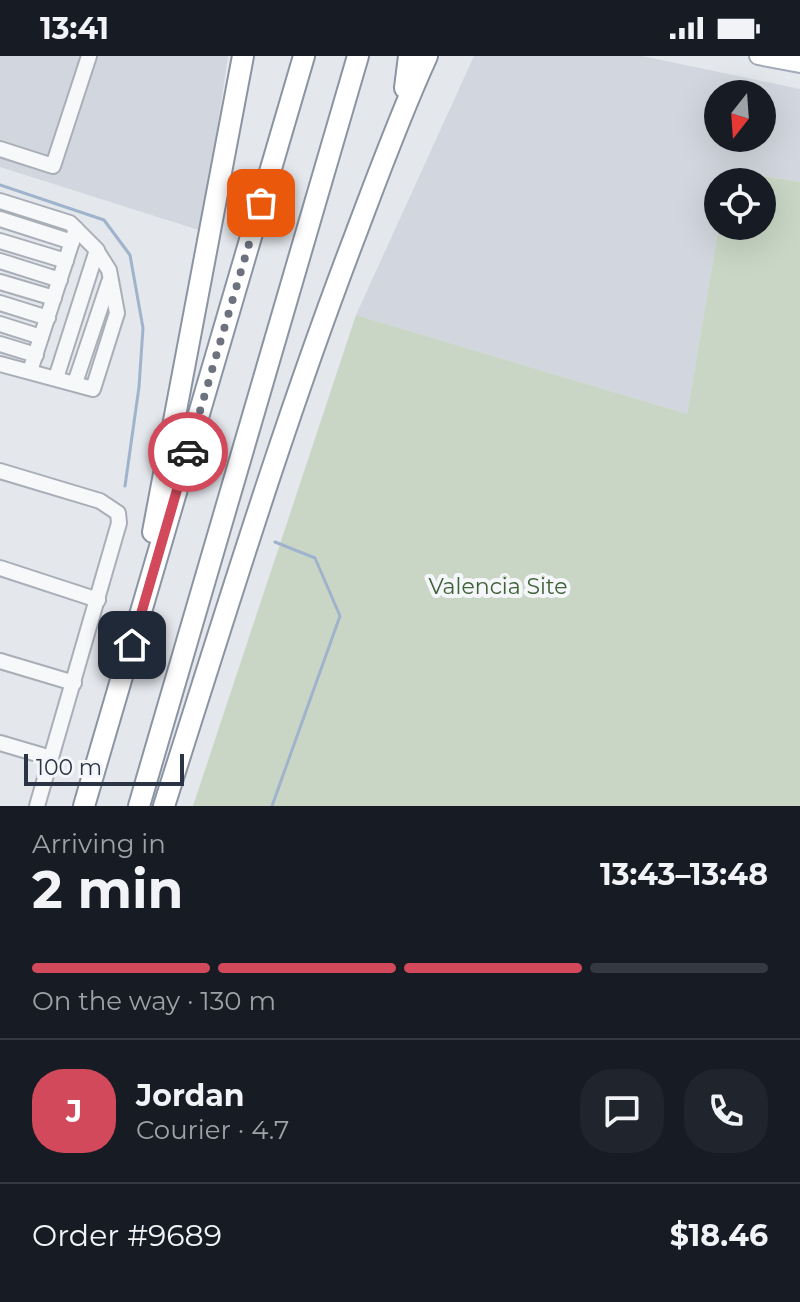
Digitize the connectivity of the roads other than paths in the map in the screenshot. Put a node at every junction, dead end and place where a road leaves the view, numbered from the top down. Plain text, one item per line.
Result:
1 (89, 56) edge
2 (243, 56) edge
3 (304, 56) edge
4 (358, 56) edge
5 (409, 56) edge
6 (427, 56) edge
7 (758, 56) edge
8 (800, 64) edge
9 (400, 116) junction
10 (0, 149) edge
11 (0, 201) edge
12 (0, 219) edge
13 (74, 236) junction
14 (0, 241) edge
15 (97, 250) junction
16 (0, 261) edge
17 (66, 261) junction
18 (60, 280) junction
19 (0, 282) edge
20 (54, 298) junction
21 (0, 303) edge
22 (48, 318) junction
23 (0, 324) edge
24 (41, 337) junction
25 (0, 344) edge
26 (36, 355) junction
27 (0, 364) edge
28 (30, 371) junction
29 (56, 378) junction
30 (0, 471) edge
31 (0, 568) edge
32 (98, 600) junction
33 (132, 645) junction
34 (0, 661) edge
35 (74, 683) junction
36 (0, 743) edge
37 (51, 758) junction
38 (37, 806) edge
39 (84, 806) edge
40 (139, 806) edge
41 (164, 806) edge

1 - 10 street
2 - 33 highway
3 - 33 highway
4 - 40 highway
5 - 9 highway
6 - 9 highway
7 - 8 main road
9 - 41 highway
11 - 13 street
12 - 13 street
13 - 15 street
13 - 17 street
14 - 17 street
15 - 29 street
15 - 29 street
16 - 18 street
17 - 18 street
18 - 20 street
19 - 20 street
20 - 22 street
21 - 22 street
22 - 24 street
23 - 24 street
24 - 26 street
25 - 26 street
26 - 28 street
27 - 28 street
28 - 29 street
30 - 32 street
31 - 32 street
32 - 35 street
33 - 39 highway
34 - 35 street
35 - 37 street
36 - 37 street
37 - 38 street

